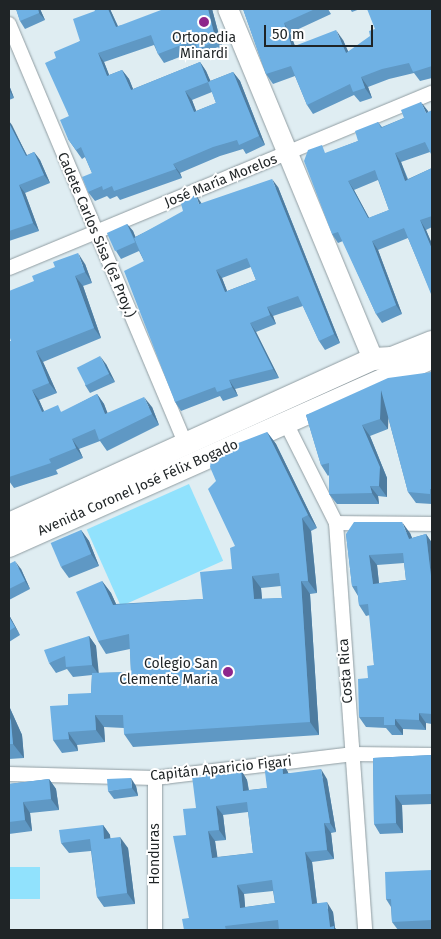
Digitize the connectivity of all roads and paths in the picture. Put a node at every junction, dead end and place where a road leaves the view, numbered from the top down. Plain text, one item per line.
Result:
1 (228, 9) edge
2 (9, 26) edge
3 (432, 94) edge
4 (285, 154) junction
5 (94, 233) junction
6 (9, 268) edge
7 (432, 342) edge
8 (432, 358) edge
9 (373, 359) junction
10 (355, 392) junction
11 (286, 423) junction
12 (186, 445) junction
13 (336, 523) junction
14 (9, 524) edge
15 (432, 524) edge
16 (9, 546) edge
17 (352, 754) junction
18 (432, 755) edge
19 (9, 774) edge
20 (155, 778) junction
21 (155, 930) edge
22 (365, 930) edge

1 - 4 main road
2 - 5 street, Cadete Carlos Sisa (6ª Proy.)
3 - 4 street, José María Morelos
4 - 5 street, José María Morelos
4 - 9 main road
5 - 6 street, José María Morelos
5 - 12 street, Cadete Carlos Sisa (6ª Proy.)
7 - 9 main road, Avenida Coronel José Félix Bogado
8 - 10 main road, Avenida Coronel José Félix Bogado
9 - 10 main road
9 - 12 main road, Avenida Coronel José Félix Bogado
10 - 11 main road, Avenida Coronel José Félix Bogado
11 - 13 street, Costa Rica
11 - 16 main road, Avenida Coronel José Félix Bogado
12 - 14 main road, Avenida Coronel José Félix Bogado
13 - 15 street
13 - 17 street, Costa Rica
17 - 18 street, Capitán Aparicio Figari
17 - 20 street, Capitán Aparicio Figari
17 - 22 street, Costa Rica
19 - 20 street, Capitán Aparicio Figari
20 - 21 street, Honduras

